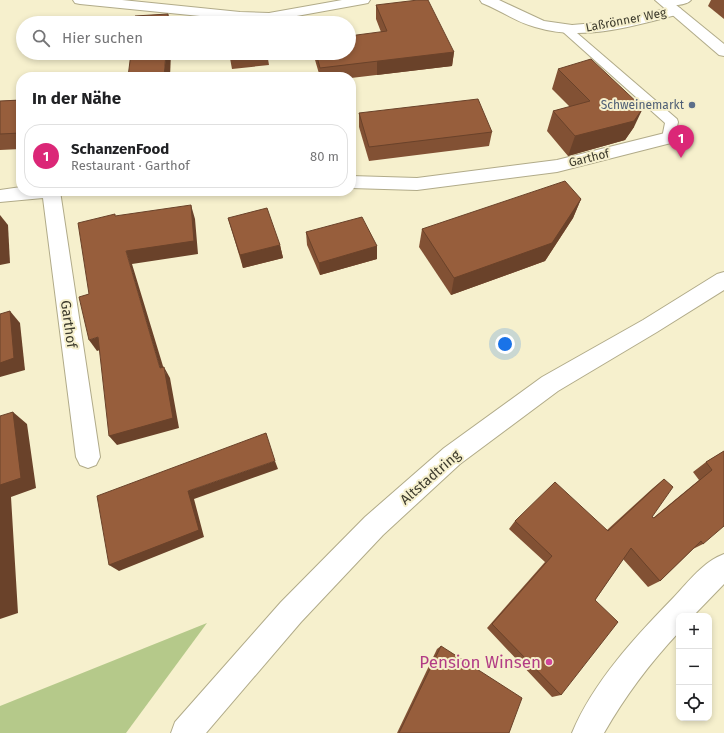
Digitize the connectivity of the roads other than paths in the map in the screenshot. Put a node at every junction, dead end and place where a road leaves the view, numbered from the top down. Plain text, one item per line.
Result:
1 (80, 0) edge
2 (363, 0) edge
3 (486, 0) edge
4 (686, 0) edge
5 (667, 4) edge
6 (240, 16) edge
7 (276, 16) edge
8 (566, 29) junction
9 (724, 52) edge
10 (669, 138) joint
11 (356, 182) edge
12 (16, 194) edge
13 (0, 196) edge
14 (52, 196) edge
15 (724, 280) edge
16 (88, 457) dead end
17 (724, 567) edge
18 (186, 733) edge
19 (587, 733) edge

1 - 6 street
2 - 7 street
3 - 8 street, Laßrönner Weg
4 - 5 lane
5 - 8 street, Laßrönner Weg
5 - 9 street
8 - 10 lane, Garthof
10 - 11 street, Garthof
12 - 13 street
14 - 16 street, Garthof
15 - 18 street, Altstadtring
17 - 19 street

